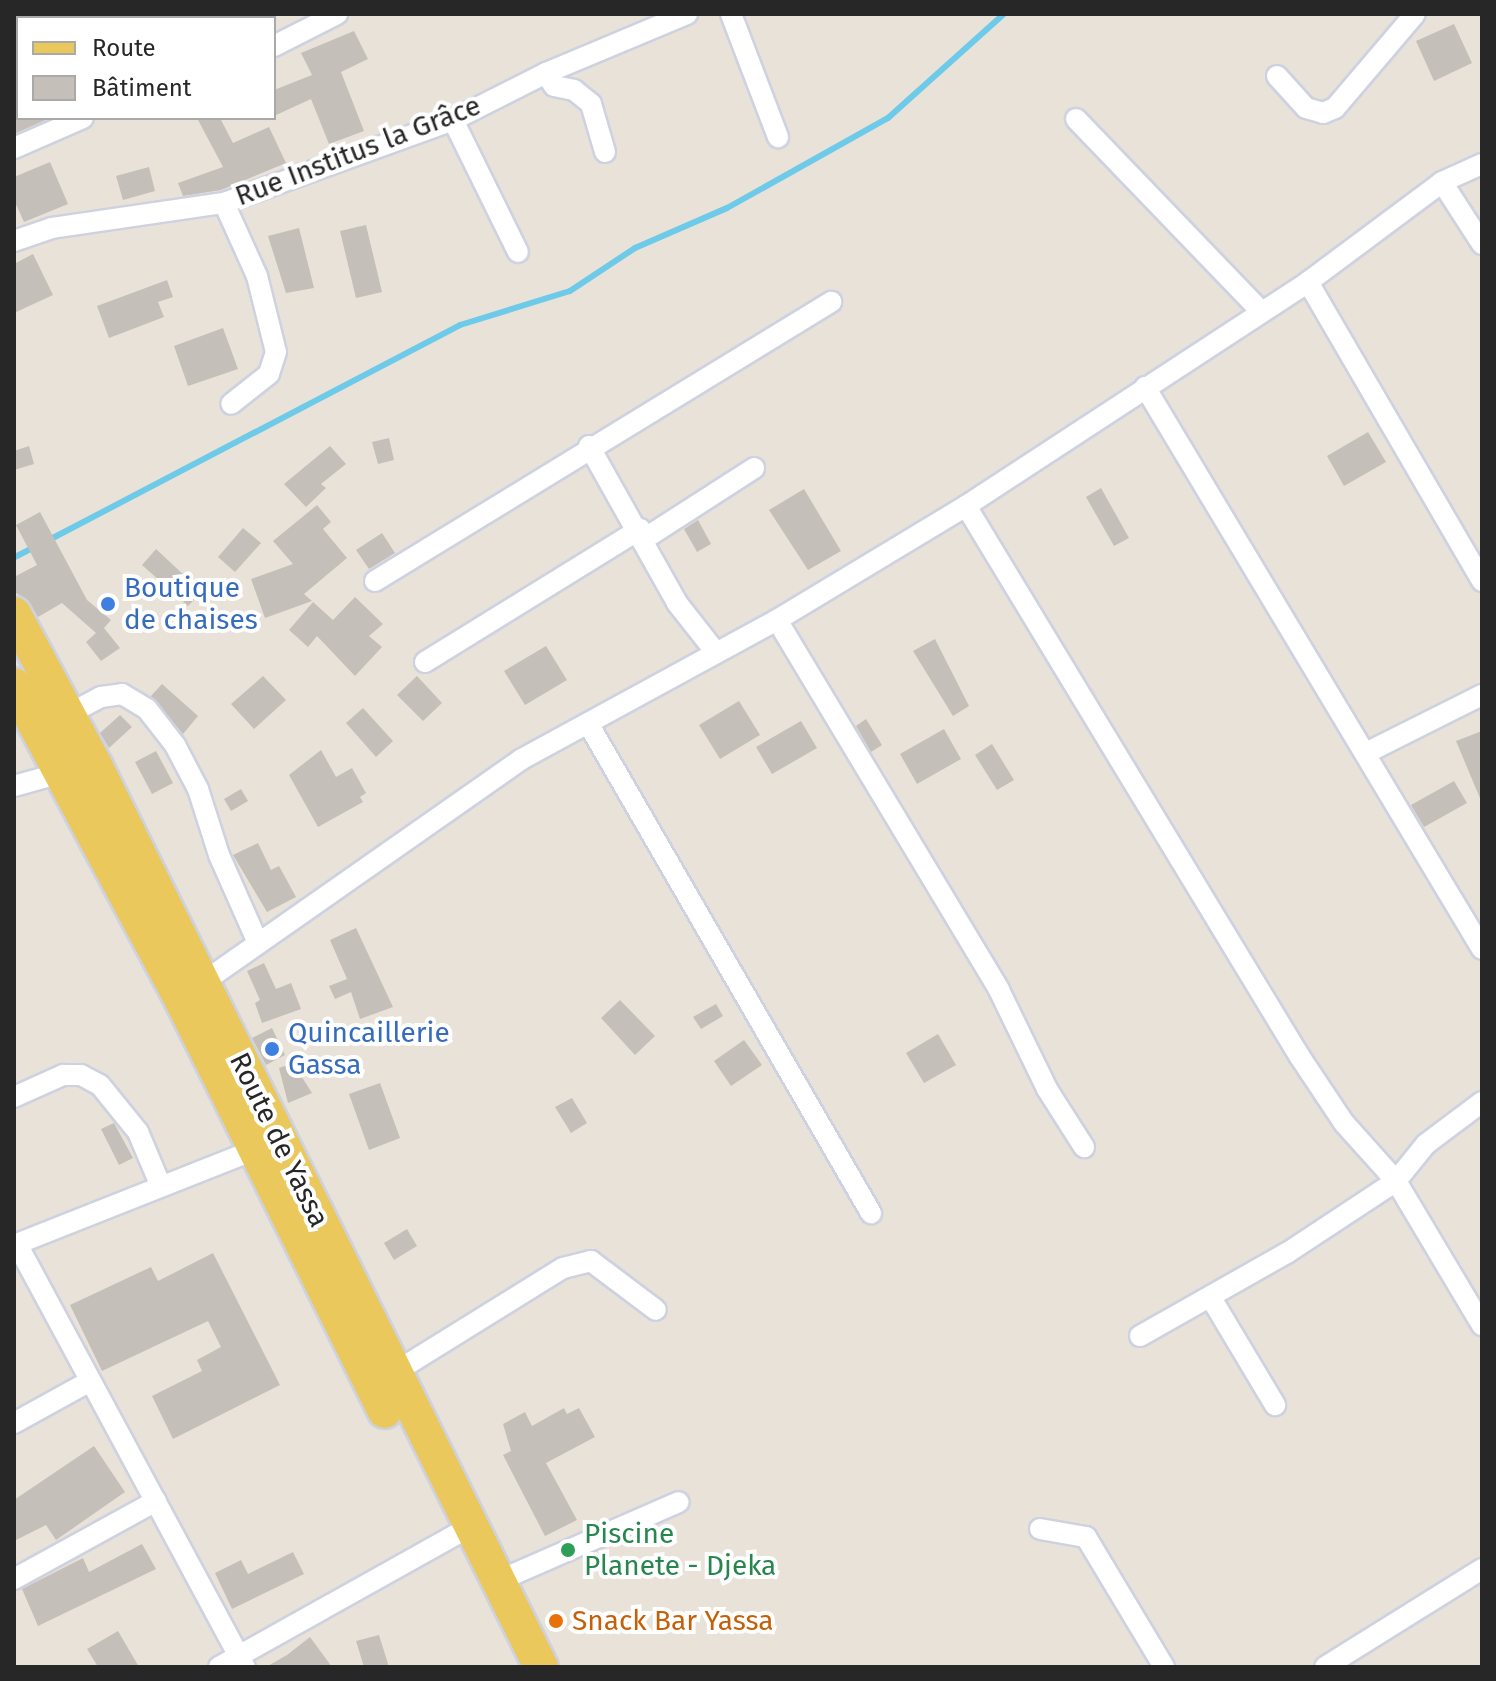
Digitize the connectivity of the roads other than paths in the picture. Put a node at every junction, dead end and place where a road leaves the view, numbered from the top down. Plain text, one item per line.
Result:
1 (337, 14) edge
2 (687, 14) edge
3 (731, 14) edge
4 (1415, 14) edge
5 (276, 45) edge
6 (546, 73) junction
7 (1277, 76) dead end
8 (1076, 119) dead end
9 (78, 120) edge
10 (453, 120) junction
11 (778, 137) dead end
12 (14, 148) edge
13 (605, 152) dead end
14 (1482, 164) edge
15 (1442, 182) junction
16 (224, 203) junction
17 (14, 241) edge
18 (1482, 244) edge
19 (518, 252) dead end
20 (1308, 282) junction
21 (831, 302) dead end
22 (1261, 311) junction
23 (1145, 387) junction
24 (231, 404) dead end
25 (589, 446) junction
26 (754, 468) dead end
27 (966, 506) junction
28 (642, 534) junction
29 (375, 581) dead end
30 (1482, 581) edge
31 (14, 614) edge
32 (777, 620) junction
33 (714, 650) junction
34 (425, 662) dead end
35 (14, 685) edge
36 (1482, 695) edge
37 (67, 715) junction
38 (589, 725) junction
39 (1366, 753) junction
40 (64, 772) junction
41 (14, 786) edge
42 (258, 943) junction
43 (1482, 949) edge
44 (202, 983) junction
45 (14, 1097) edge
46 (1482, 1102) edge
47 (266, 1145) junction
48 (1084, 1147) dead end
49 (1396, 1181) junction
50 (160, 1184) junction
51 (871, 1213) dead end
52 (15, 1245) edge
53 (1211, 1298) junction
54 (656, 1310) dead end
55 (1482, 1325) edge
56 (1140, 1336) dead end
57 (392, 1374) junction
58 (90, 1381) junction
59 (1275, 1405) dead end
60 (14, 1423) edge
61 (156, 1501) junction
62 (679, 1502) dead end
63 (1040, 1529) dead end
64 (462, 1533) junction
65 (1482, 1569) edge
66 (14, 1579) edge
67 (498, 1581) junction
68 (242, 1662) edge
69 (219, 1667) edge
70 (517, 1667) edge
71 (541, 1667) edge
72 (1164, 1667) edge
73 (1325, 1667) edge

1 - 5 street
2 - 6 street, Rue Institus la Grâce
3 - 11 street
4 - 7 street
6 - 10 street, Rue Institus la Grâce
6 - 13 street
8 - 22 street
9 - 12 street
10 - 16 street, Rue Institus la Grâce
10 - 19 street
14 - 15 street
15 - 18 street
15 - 20 street
16 - 17 street, Rue Institus la Grâce
16 - 24 street
20 - 22 street
20 - 30 street
21 - 25 street
22 - 23 street
23 - 27 street
23 - 39 street
25 - 28 street
25 - 29 street
26 - 28 street
27 - 32 street
27 - 49 street
28 - 33 street
28 - 34 street
31 - 37 main road, Route de Yassa
32 - 33 street
32 - 48 street
33 - 38 street
35 - 40 main road, Route de Yassa
36 - 39 street
37 - 42 street
37 - 44 main road, Route de Yassa
38 - 42 street
38 - 51 street
39 - 43 street
40 - 41 street
40 - 47 main road, Route de Yassa
42 - 44 street
44 - 47 main road, Route de Yassa
45 - 50 street
46 - 49 street
47 - 50 street
47 - 57 main road, Route de Yassa
47 - 64 main road, Route de Yassa
49 - 53 street
49 - 55 street
50 - 52 street
52 - 58 street
53 - 56 street
53 - 59 street
54 - 57 street
57 - 64 main road, Route de Yassa
58 - 60 street
58 - 61 street
61 - 66 street
61 - 68 street
62 - 67 street
63 - 72 street
64 - 67 main road, Route de Yassa
64 - 68 street
64 - 70 main road, Route de Yassa
65 - 73 street
67 - 71 main road, Route de Yassa
68 - 69 street

